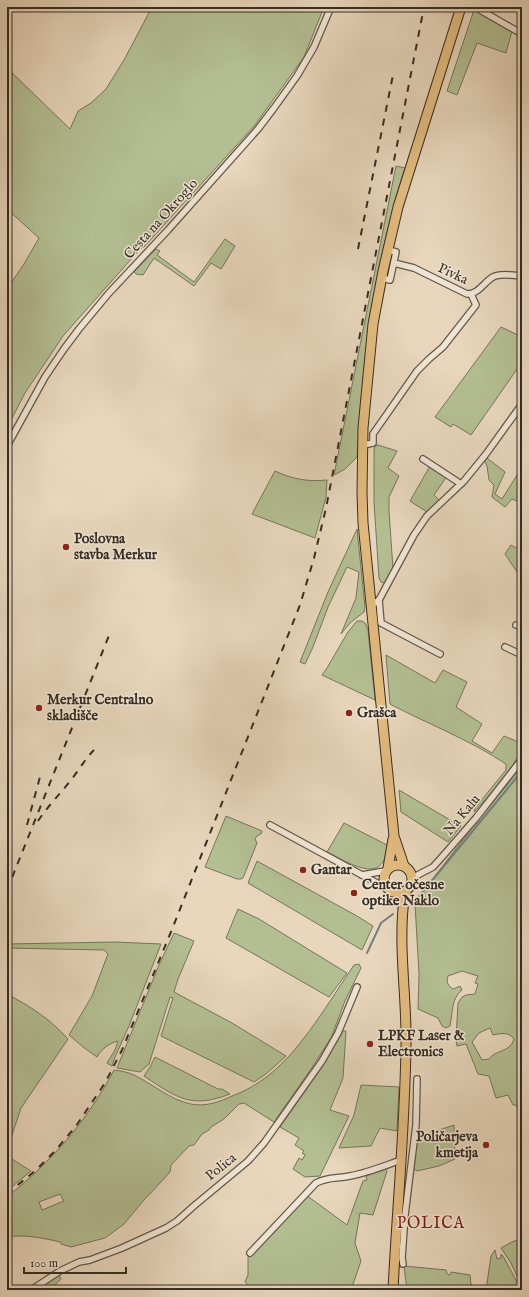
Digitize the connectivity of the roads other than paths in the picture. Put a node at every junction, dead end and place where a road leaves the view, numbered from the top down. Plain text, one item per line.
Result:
1 (331, 7) edge
2 (461, 7) edge
3 (477, 7) edge
4 (522, 34) edge
5 (392, 251) junction
6 (394, 263) junction
7 (522, 275) edge
8 (386, 279) junction
9 (471, 294) junction
10 (522, 404) edge
11 (363, 445) junction
12 (7, 446) edge
13 (424, 459) dead end
14 (461, 484) junction
15 (379, 600) junction
16 (371, 606) junction
17 (516, 625) dead end
18 (522, 627) edge
19 (505, 647) dead end
20 (440, 654) dead end
21 (522, 655) edge
22 (522, 759) edge
23 (270, 826) dead end
24 (394, 836) junction
25 (404, 866) junction
26 (387, 869) junction
27 (362, 875) junction
28 (412, 878) junction
29 (390, 890) junction
30 (405, 892) junction
31 (401, 922) junction
32 (357, 987) dead end
33 (417, 1079) dead end
34 (401, 1160) junction
35 (399, 1252) junction
36 (250, 1253) dead end
37 (403, 1264) dead end
38 (31, 1290) edge
39 (392, 1290) edge

1 - 12 street, Cesta na Okroglo
2 - 5 main road
3 - 4 street
5 - 6 street
5 - 8 main road
6 - 8 street
6 - 9 street, Pivka
7 - 9 street, Pivka
8 - 11 main road
9 - 11 street
10 - 14 street
11 - 16 main road
13 - 14 street
14 - 15 street
15 - 16 street
15 - 20 street
16 - 24 main road
17 - 18 street
19 - 21 street
22 - 28 street, Na Kalu
23 - 27 street
24 - 25 main road
24 - 26 main road
25 - 26 main road
25 - 28 main road
26 - 27 street
26 - 29 main road
27 - 29 street
28 - 30 main road
29 - 30 main road
29 - 31 main road
30 - 31 main road
31 - 34 main road
32 - 38 street, Polica
33 - 35 street
34 - 35 main road
34 - 36 street
35 - 37 street
35 - 39 main road

